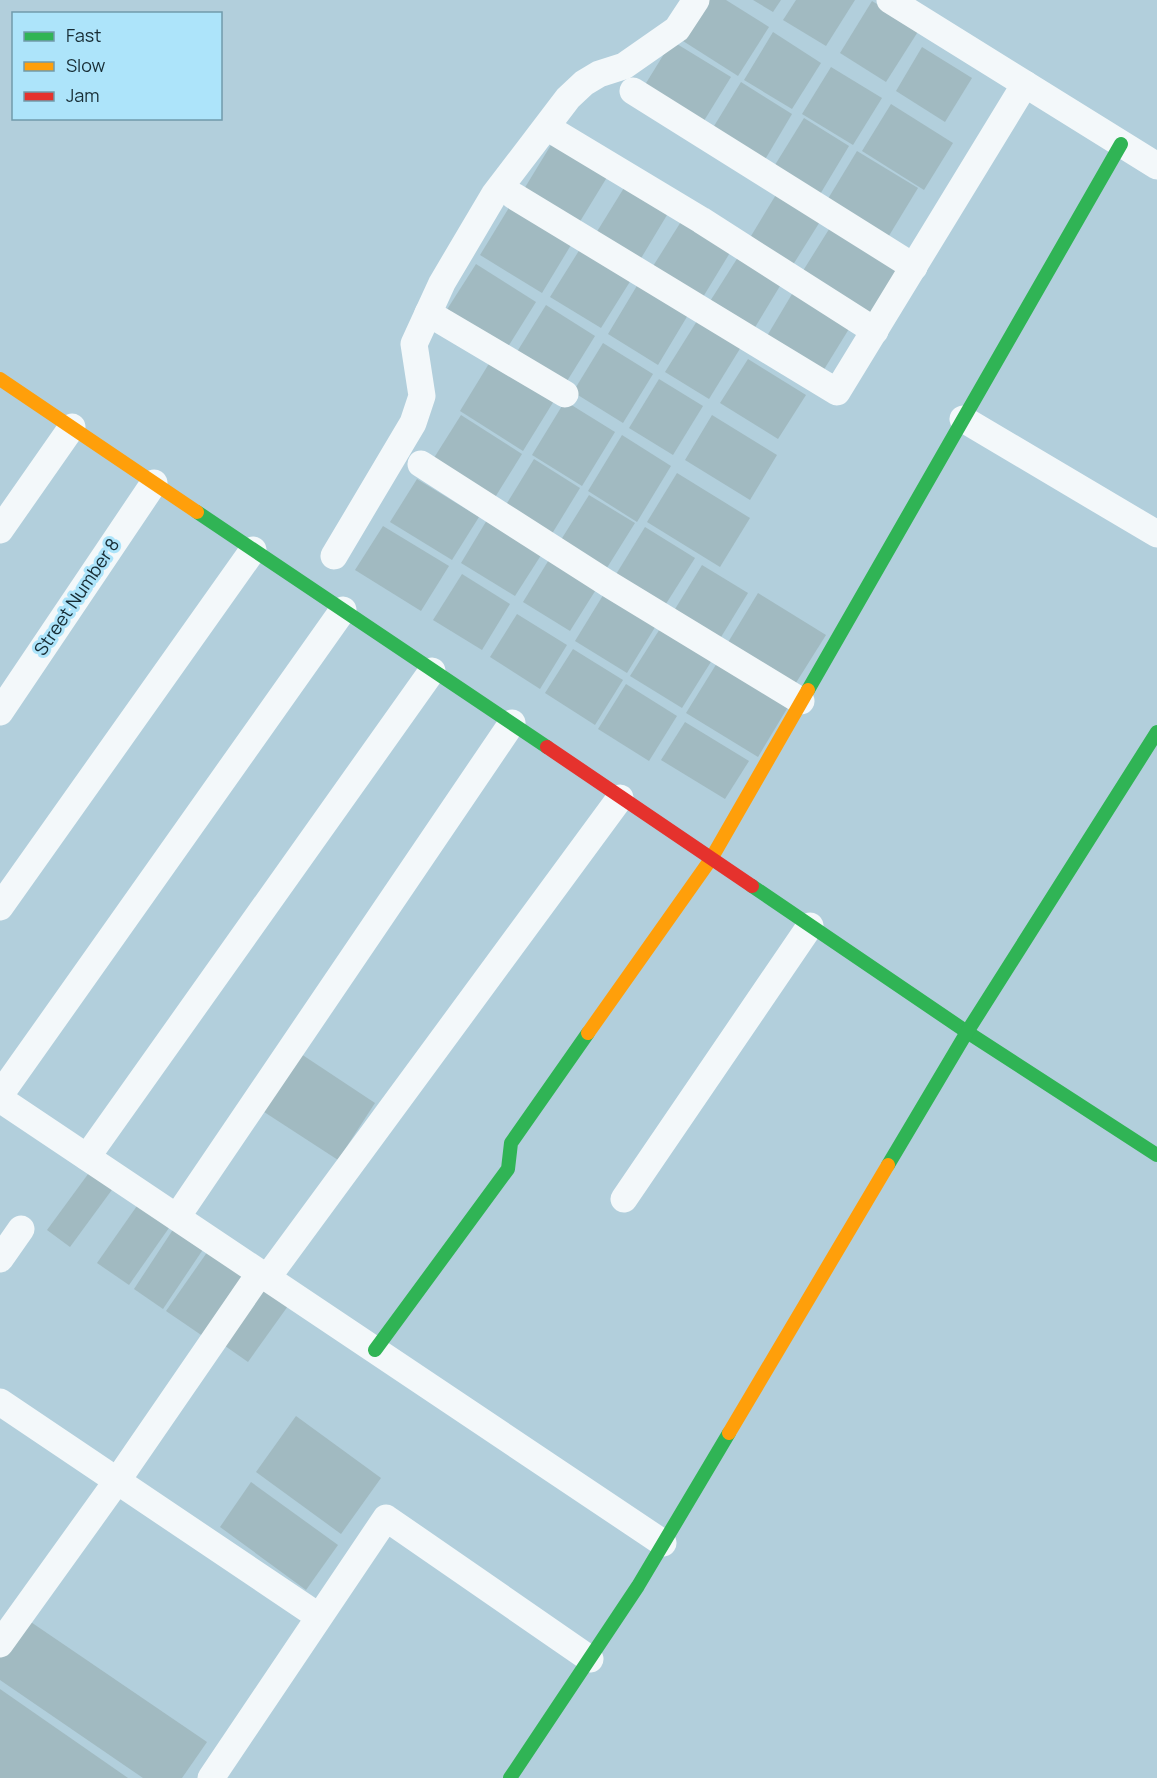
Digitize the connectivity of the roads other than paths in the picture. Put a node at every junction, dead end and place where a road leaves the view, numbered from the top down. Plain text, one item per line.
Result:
1 (696, 0) edge
2 (894, 1) edge
3 (1025, 84) junction
4 (633, 91) dead end
5 (558, 134) dead end
6 (1121, 144) junction
7 (1157, 166) edge
8 (514, 196) dead end
9 (914, 267) junction
10 (428, 313) junction
11 (875, 331) junction
12 (0, 379) edge
13 (565, 394) dead end
14 (963, 419) junction
15 (72, 427) junction
16 (421, 464) dead end
17 (154, 483) junction
18 (0, 530) edge
19 (1157, 534) edge
20 (253, 550) junction
21 (334, 556) dead end
22 (343, 610) junction
23 (432, 671) junction
24 (801, 701) junction
25 (0, 712) edge
26 (512, 723) junction
27 (1157, 732) edge
28 (620, 798) junction
29 (711, 859) junction
30 (0, 907) edge
31 (810, 926) junction
32 (967, 1032) junction
33 (0, 1097) edge
34 (1157, 1155) edge
35 (87, 1157) junction
36 (624, 1199) dead end
37 (177, 1217) junction
38 (21, 1229) dead end
39 (0, 1259) edge
40 (263, 1275) junction
41 (375, 1350) junction
42 (0, 1402) edge
43 (117, 1481) junction
44 (663, 1543) junction
45 (318, 1616) junction
46 (0, 1644) edge
47 (590, 1659) junction
48 (211, 1778) edge
49 (510, 1778) edge

1 - 10 street
2 - 3 street
3 - 6 street
3 - 9 street
4 - 9 street
5 - 11 street
6 - 7 street
6 - 14 street
8 - 11 street
9 - 11 street
10 - 13 street
10 - 21 street
12 - 15 street
14 - 19 street
14 - 24 street
15 - 17 street
15 - 18 street
16 - 24 street
17 - 20 street
17 - 25 street, Street Number 8
20 - 22 street
20 - 30 street
22 - 23 street
22 - 33 street
23 - 26 street
23 - 35 street
24 - 29 street
26 - 28 street
26 - 37 street
27 - 32 street
28 - 29 street
28 - 40 street
29 - 31 street
29 - 41 street
31 - 32 street
31 - 36 street
32 - 34 street
32 - 44 street
33 - 35 street
35 - 37 street
37 - 40 street
38 - 39 street
40 - 41 street
40 - 43 street
41 - 44 street
42 - 43 street
43 - 45 street
43 - 46 street
44 - 47 street
45 - 47 street
45 - 48 street
47 - 49 street

